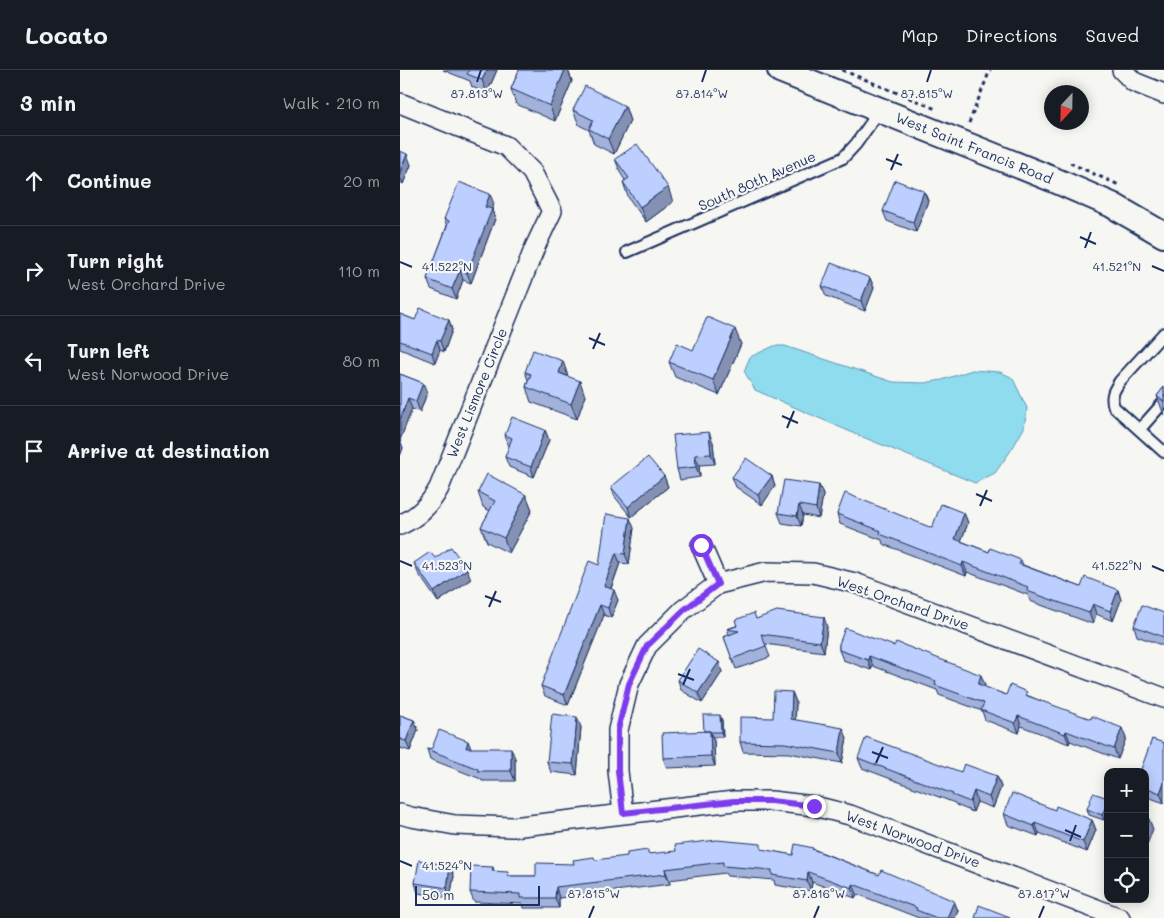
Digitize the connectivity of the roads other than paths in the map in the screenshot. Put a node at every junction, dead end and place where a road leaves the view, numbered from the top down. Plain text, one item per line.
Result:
1 (780, 70) edge
2 (1122, 70) edge
3 (1164, 94) edge
4 (400, 103) edge
5 (880, 110) junction
6 (1164, 236) edge
7 (627, 252) dead end
8 (1164, 333) edge
9 (1164, 402) edge
10 (1140, 430) junction
11 (1164, 452) edge
12 (400, 525) edge
13 (701, 545) dead end
14 (718, 584) junction
15 (1164, 698) edge
16 (623, 813) junction
17 (400, 814) edge
18 (1120, 918) edge

1 - 5 street, West Saint Francis Road
2 - 3 street
4 - 12 street, West Lismore Circle
5 - 6 street, West Saint Francis Road
5 - 7 lane, South 80th Avenue
8 - 10 lane
9 - 10 lane
10 - 11 lane
13 - 14 street
14 - 15 street, West Orchard Drive
14 - 16 street, West Orchard Drive
16 - 17 street, West Norwood Drive
16 - 18 street, West Norwood Drive

